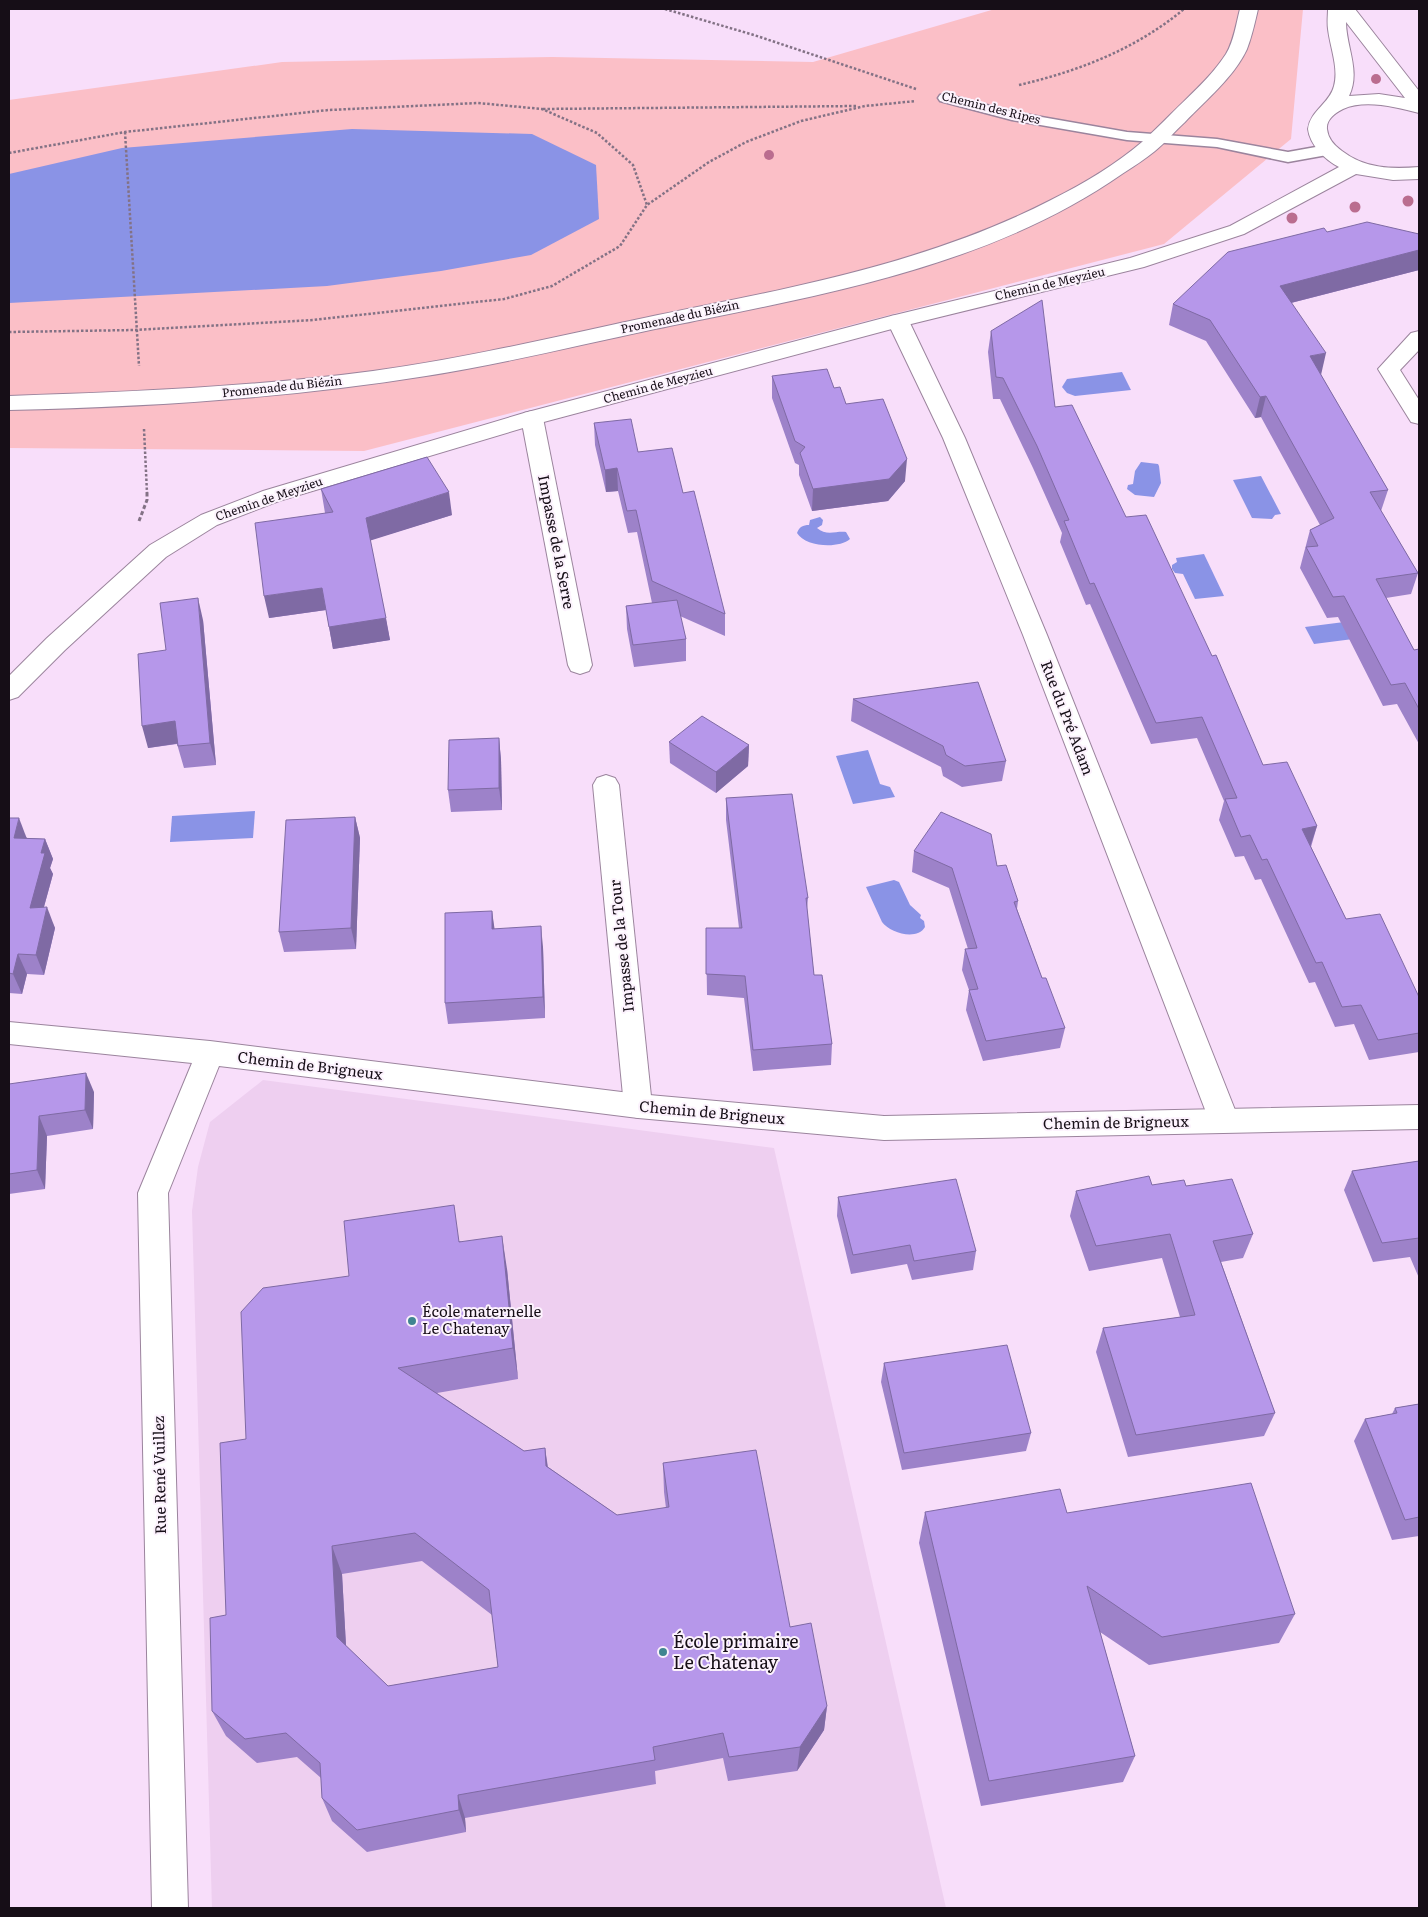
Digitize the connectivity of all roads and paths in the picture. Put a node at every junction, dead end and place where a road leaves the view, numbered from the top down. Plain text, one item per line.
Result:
1 (665, 9) edge
2 (1184, 9) edge
3 (1249, 9) edge
4 (1337, 9) edge
5 (1346, 9) edge
6 (1014, 86) dead end
7 (945, 98) junction
8 (1419, 105) edge
9 (865, 106) junction
10 (542, 110) junction
11 (1324, 114) junction
12 (125, 132) junction
13 (1161, 138) junction
14 (1327, 150) junction
15 (9, 153) edge
16 (1354, 167) junction
17 (1419, 173) edge
18 (647, 205) junction
19 (898, 321) junction
20 (135, 330) junction
21 (9, 332) edge
22 (1419, 338) edge
23 (141, 399) junction
24 (9, 403) edge
25 (1419, 417) edge
26 (532, 418) junction
27 (136, 528) dead end
28 (580, 665) dead end
29 (9, 691) edge
30 (606, 785) dead end
31 (9, 1033) edge
32 (210, 1053) junction
33 (638, 1106) junction
34 (1419, 1117) edge
35 (1224, 1120) junction
36 (170, 1908) edge

1 - 7 path, Chemin des Ripes
2 - 6 path
3 - 13 street, Promenade du Biézin
4 - 11 street
5 - 8 street
7 - 9 path
7 - 13 lane, Chemin des Ripes
8 - 11 street
9 - 10 path
9 - 18 path
10 - 12 path
10 - 18 path
11 - 14 street
12 - 15 path
12 - 20 path
13 - 14 lane, Chemin des Ripes
13 - 23 street, Promenade du Biézin
14 - 16 street
16 - 17 street
16 - 19 street, Chemin de Meyzieu
18 - 20 path
19 - 26 street, Chemin de Meyzieu
19 - 35 street, Rue du Pré Adam
20 - 21 path
20 - 23 path
22 - 25 street
23 - 24 street, Promenade du Biézin
23 - 27 path
26 - 28 street, Impasse de la Serre
26 - 29 street, Chemin de Meyzieu
30 - 33 street, Impasse de la Tour
31 - 32 street, Chemin de Brigneux
32 - 33 street, Chemin de Brigneux
32 - 36 street, Rue René Vuillez
33 - 35 street, Chemin de Brigneux
34 - 35 street, Chemin de Brigneux

